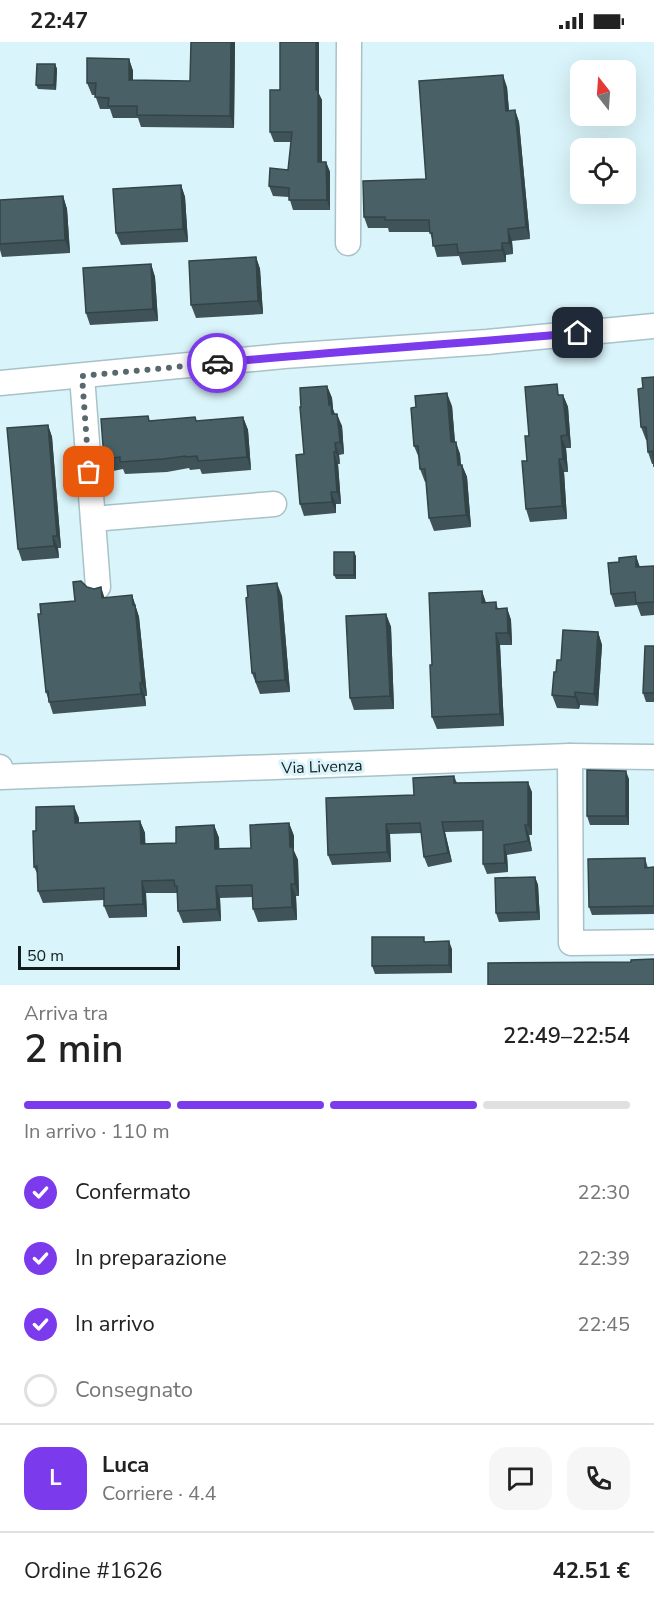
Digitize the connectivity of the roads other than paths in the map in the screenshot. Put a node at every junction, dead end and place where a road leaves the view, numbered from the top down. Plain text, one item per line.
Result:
1 (349, 42) edge
2 (348, 243) dead end
3 (654, 326) edge
4 (82, 376) junction
5 (0, 383) edge
6 (274, 504) dead end
7 (93, 519) junction
8 (98, 587) edge
9 (570, 756) junction
10 (654, 757) edge
11 (0, 774) edge
12 (654, 942) edge

1 - 2 street
3 - 4 street
4 - 5 street
4 - 7 street
6 - 7 street
7 - 8 street
9 - 10 street, Via Livenza
9 - 11 street, Via Livenza
9 - 12 street

